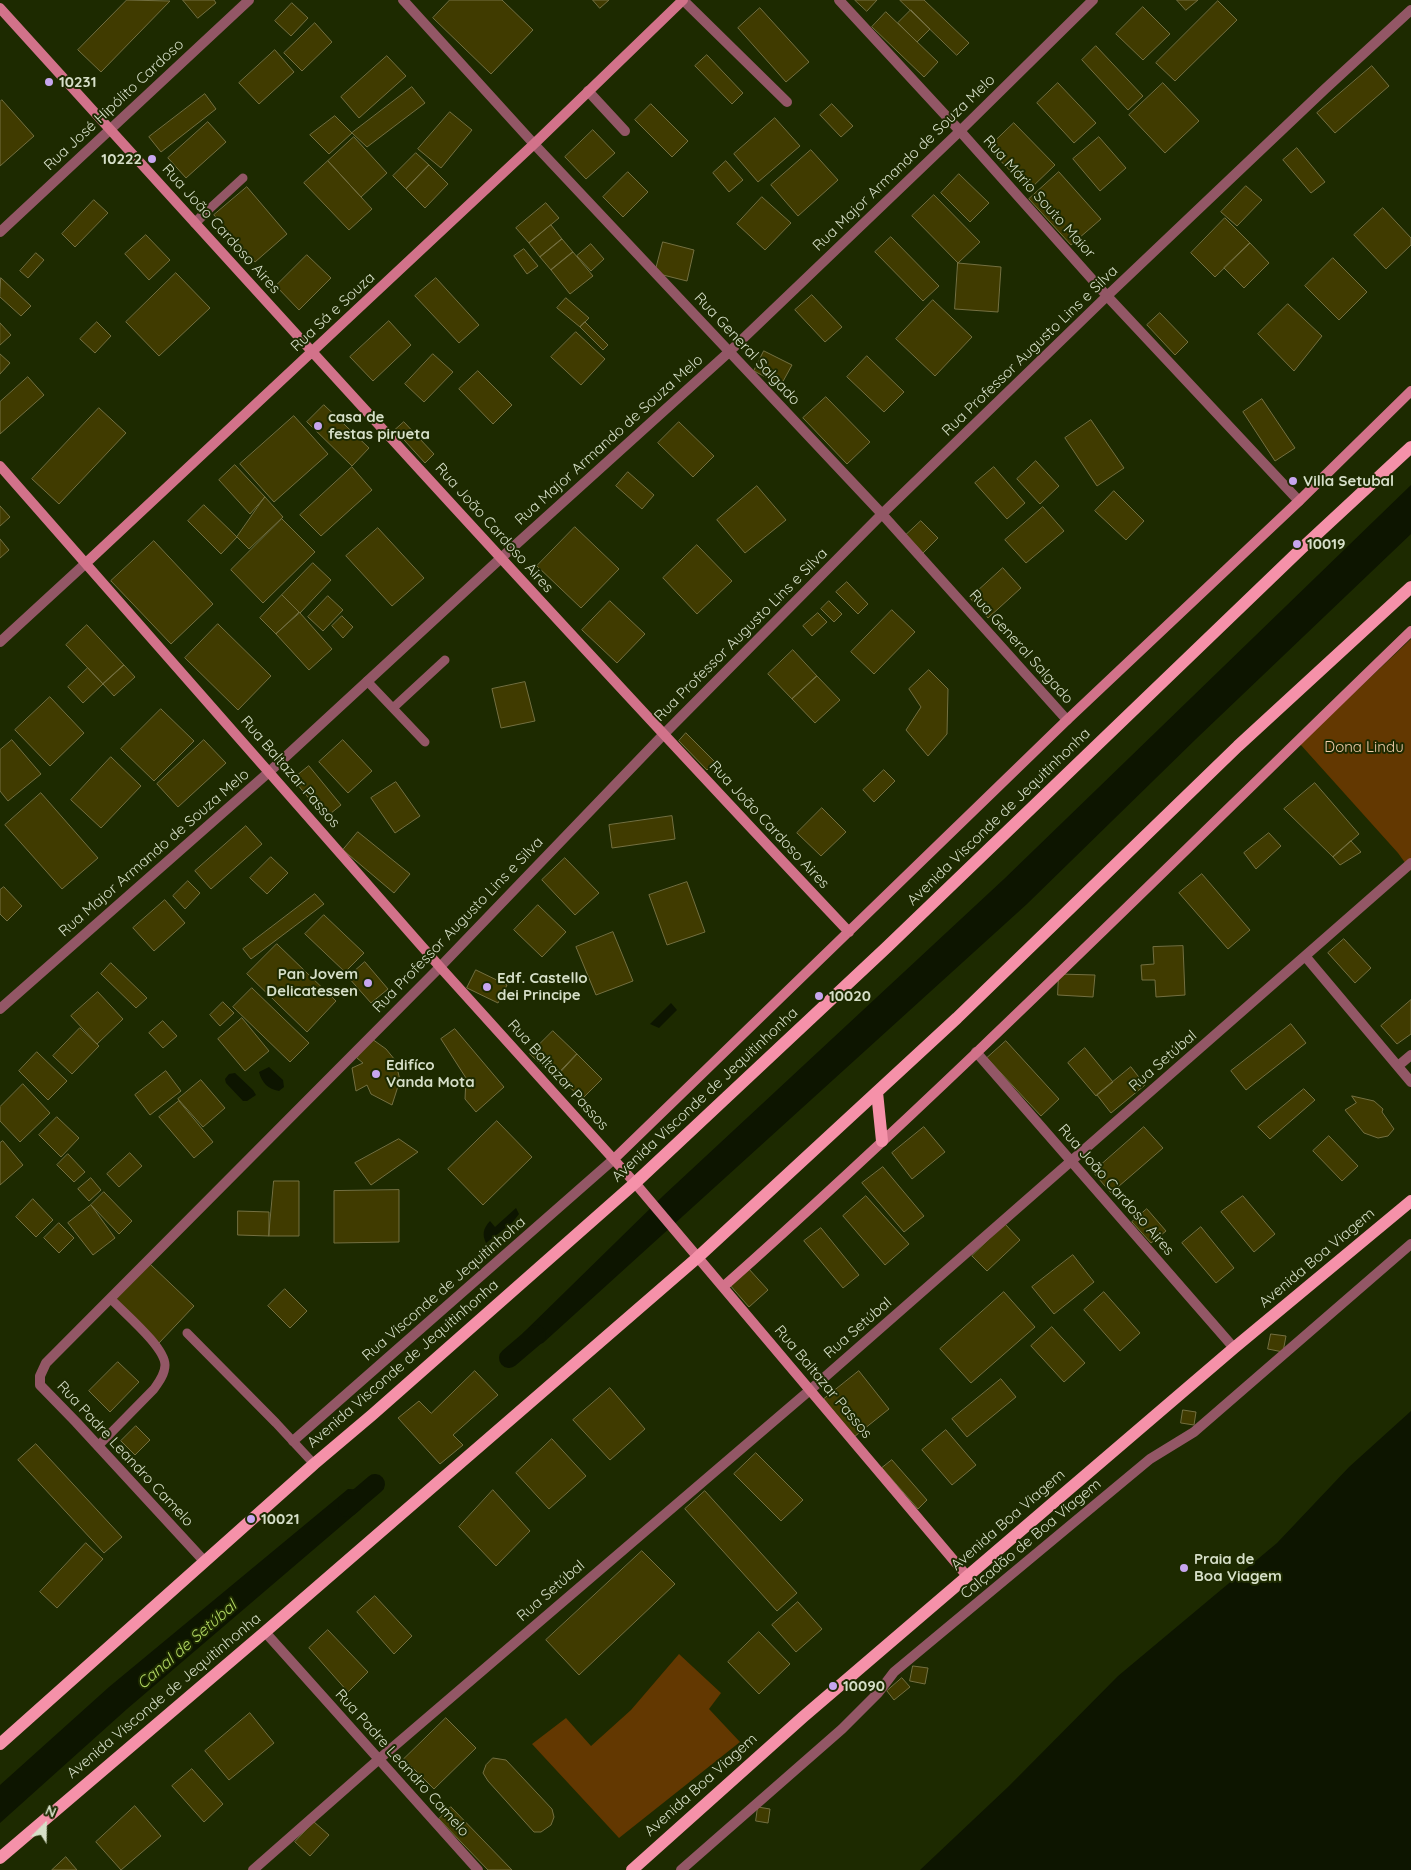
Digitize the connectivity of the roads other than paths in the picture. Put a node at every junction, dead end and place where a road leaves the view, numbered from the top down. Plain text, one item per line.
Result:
1 (249, 0) edge
2 (403, 0) edge
3 (683, 0) edge
4 (839, 0) edge
5 (1093, 0) edge
6 (0, 8) edge
7 (1411, 10) edge
8 (588, 92) junction
9 (787, 102) dead end
10 (110, 129) junction
11 (625, 131) dead end
12 (960, 131) junction
13 (534, 144) junction
14 (242, 178) dead end
15 (205, 213) joint
16 (195, 223) junction
17 (0, 232) edge
18 (1108, 296) junction
19 (312, 352) junction
20 (729, 352) junction
21 (1411, 391) edge
22 (1411, 447) edge
23 (0, 466) edge
24 (1299, 501) junction
25 (882, 514) junction
26 (501, 558) junction
27 (86, 564) junction
28 (1411, 586) edge
29 (1411, 631) edge
30 (0, 642) edge
31 (445, 660) dead end
32 (367, 681) junction
33 (392, 708) junction
34 (1067, 720) junction
35 (663, 735) junction
36 (425, 742) dead end
37 (270, 772) junction
38 (1411, 863) edge
39 (849, 932) junction
40 (1306, 956) junction
41 (440, 967) junction
42 (0, 1009) edge
43 (976, 1052) junction
44 (1411, 1055) edge
45 (1398, 1066) junction
46 (1411, 1082) edge
47 (877, 1092) junction
48 (882, 1141) junction
49 (614, 1159) junction
50 (1072, 1162) junction
51 (635, 1183) junction
52 (1411, 1201) edge
53 (1411, 1244) edge
54 (697, 1258) junction
55 (723, 1287) junction
56 (110, 1299) junction
57 (187, 1333) dead end
58 (1234, 1348) junction
59 (810, 1390) junction
60 (293, 1442) junction
61 (98, 1446) junction
62 (314, 1464) junction
63 (205, 1562) junction
64 (967, 1576) junction
65 (265, 1632) junction
66 (0, 1744) edge
67 (378, 1760) junction
68 (0, 1858) edge
69 (253, 1870) edge
70 (478, 1870) edge
71 (632, 1870) edge
72 (681, 1870) edge

1 - 10 street, Rua José Hipólito Cardoso
2 - 13 street, Rua General Salgado
3 - 8 street, Rua Sá e Souza
3 - 9 street
4 - 12 street, Rua Mário Souto Maior
5 - 12 street, Rua Major Armando de Souza Melo
6 - 10 street, Rua João Cardoso Aires
7 - 18 street, Rua Professor Augusto Lins e Silva
8 - 11 street
8 - 13 street, Rua Sá e Souza
10 - 16 street, Rua João Cardoso Aires
10 - 17 street, Rua José Hipólito Cardoso
12 - 18 street, Rua Mário Souto Maior
12 - 20 street, Rua Major Armando de Souza Melo
13 - 19 street, Rua Sá e Souza
13 - 20 street, Rua General Salgado
14 - 15 lane
15 - 16 street
16 - 19 street, Rua João Cardoso Aires
18 - 24 street, Rua Mário Souto Maior
18 - 25 street, Rua Professor Augusto Lins e Silva
19 - 26 street, Rua João Cardoso Aires
19 - 27 street, Rua Sá e Souza
20 - 25 street, Rua General Salgado
20 - 26 street, Rua Major Armando de Souza Melo
21 - 24 street, Avenida Visconde de Jequitinhonha
22 - 51 main road, Avenida Visconde de Jequitinhonha
23 - 27 street, Rua Baltazar Passos
24 - 34 street, Avenida Visconde de Jequitinhonha
25 - 34 street, Rua General Salgado
25 - 35 street, Rua Professor Augusto Lins e Silva
26 - 32 street, Rua Major Armando de Souza Melo
26 - 35 street, Rua João Cardoso Aires
27 - 30 street, Rua Sá e Souza
27 - 37 street, Rua Baltazar Passos
28 - 47 main road, Avenida Visconde de Jequitinhonha
29 - 43 street
31 - 33 lane
32 - 33 lane
32 - 37 street, Rua Major Armando de Souza Melo
33 - 36 lane
34 - 39 street, Avenida Visconde de Jequitinhonha
35 - 39 street, Rua João Cardoso Aires
35 - 41 street, Rua Professor Augusto Lins e Silva
37 - 41 street, Rua Baltazar Passos
37 - 42 street, Rua Major Armando de Souza Melo
38 - 40 street, Rua Setúbal
39 - 49 street, Avenida Visconde de Jequitinhonha
40 - 45 street
40 - 50 street, Rua Setúbal
41 - 49 street, Rua Baltazar Passos
41 - 56 street, Rua Professor Augusto Lins e Silva
43 - 48 street
43 - 50 street, Rua João Cardoso Aires
44 - 45 street
45 - 46 street
47 - 48 main road
47 - 54 main road, Avenida Visconde de Jequitinhonha
48 - 55 street
49 - 51 street, Rua Baltazar Passos
49 - 60 street, Rua Visconde de Jequitinhoha
50 - 58 street, Rua João Cardoso Aires
50 - 59 street, Rua Setúbal
51 - 54 street, Rua Baltazar Passos
51 - 62 main road, Avenida Visconde de Jequitinhonha
52 - 58 main road, Avenida Boa Viagem
53 - 72 street, Calçadão de Boa Viagem
54 - 55 street, Rua Baltazar Passos
54 - 65 main road, Avenida Visconde de Jequitinhonha
55 - 59 street, Rua Baltazar Passos
56 - 61 lane
56 - 61 street, Rua Padre Leandro Camelo
57 - 60 lane
58 - 64 main road, Avenida Boa Viagem
59 - 64 street, Rua Baltazar Passos
59 - 67 street, Rua Setúbal
60 - 62 lane
61 - 63 street, Rua Padre Leandro Camelo
62 - 63 main road, Avenida Visconde de Jequitinhonha
63 - 66 main road, Avenida Visconde de Jequitinhonha
64 - 71 main road, Avenida Boa Viagem
65 - 67 street, Rua Padre Leandro Camelo
65 - 68 main road, Avenida Visconde de Jequitinhonha
67 - 69 street, Rua Setúbal
67 - 70 street, Rua Padre Leandro Camelo

